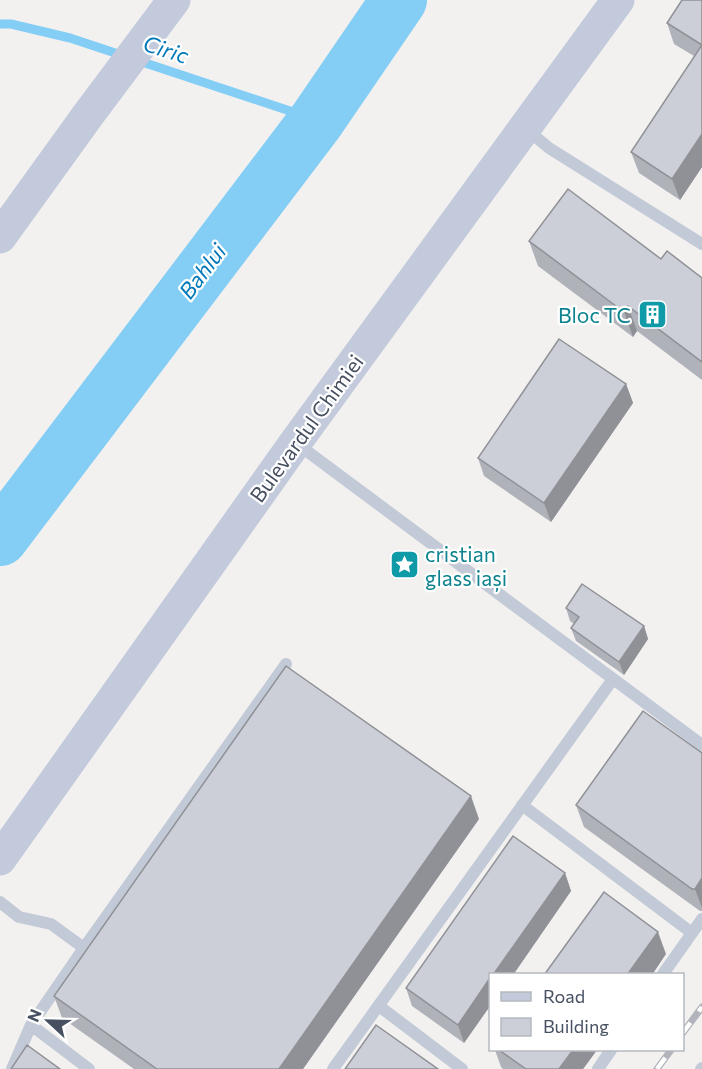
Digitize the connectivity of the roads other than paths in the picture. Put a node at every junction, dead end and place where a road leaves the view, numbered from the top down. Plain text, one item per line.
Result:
1 (618, 0) edge
2 (172, 2) edge
3 (524, 128) junction
4 (0, 237) edge
5 (702, 244) edge
6 (295, 442) junction
7 (286, 664) edge
8 (613, 679) junction
9 (702, 745) edge
10 (522, 805) junction
11 (0, 859) edge
12 (0, 902) edge
13 (702, 919) edge
14 (692, 933) junction
15 (84, 948) junction
16 (664, 973) edge
17 (379, 1006) junction
18 (31, 1025) junction
19 (610, 1051) edge
20 (12, 1069) edge
21 (89, 1069) edge
22 (333, 1069) edge
23 (462, 1069) edge
24 (598, 1069) edge

1 - 3 street, Bulevardul Chimiei
2 - 4 street
3 - 5 lane
3 - 6 street, Bulevardul Chimiei
6 - 8 lane
6 - 11 street, Bulevardul Chimiei
7 - 15 lane
8 - 9 lane
8 - 10 lane
10 - 14 lane
10 - 17 lane
12 - 15 lane
13 - 14 lane
14 - 16 lane
15 - 18 lane
17 - 22 lane
17 - 23 lane
18 - 20 lane
18 - 21 lane
19 - 24 lane

